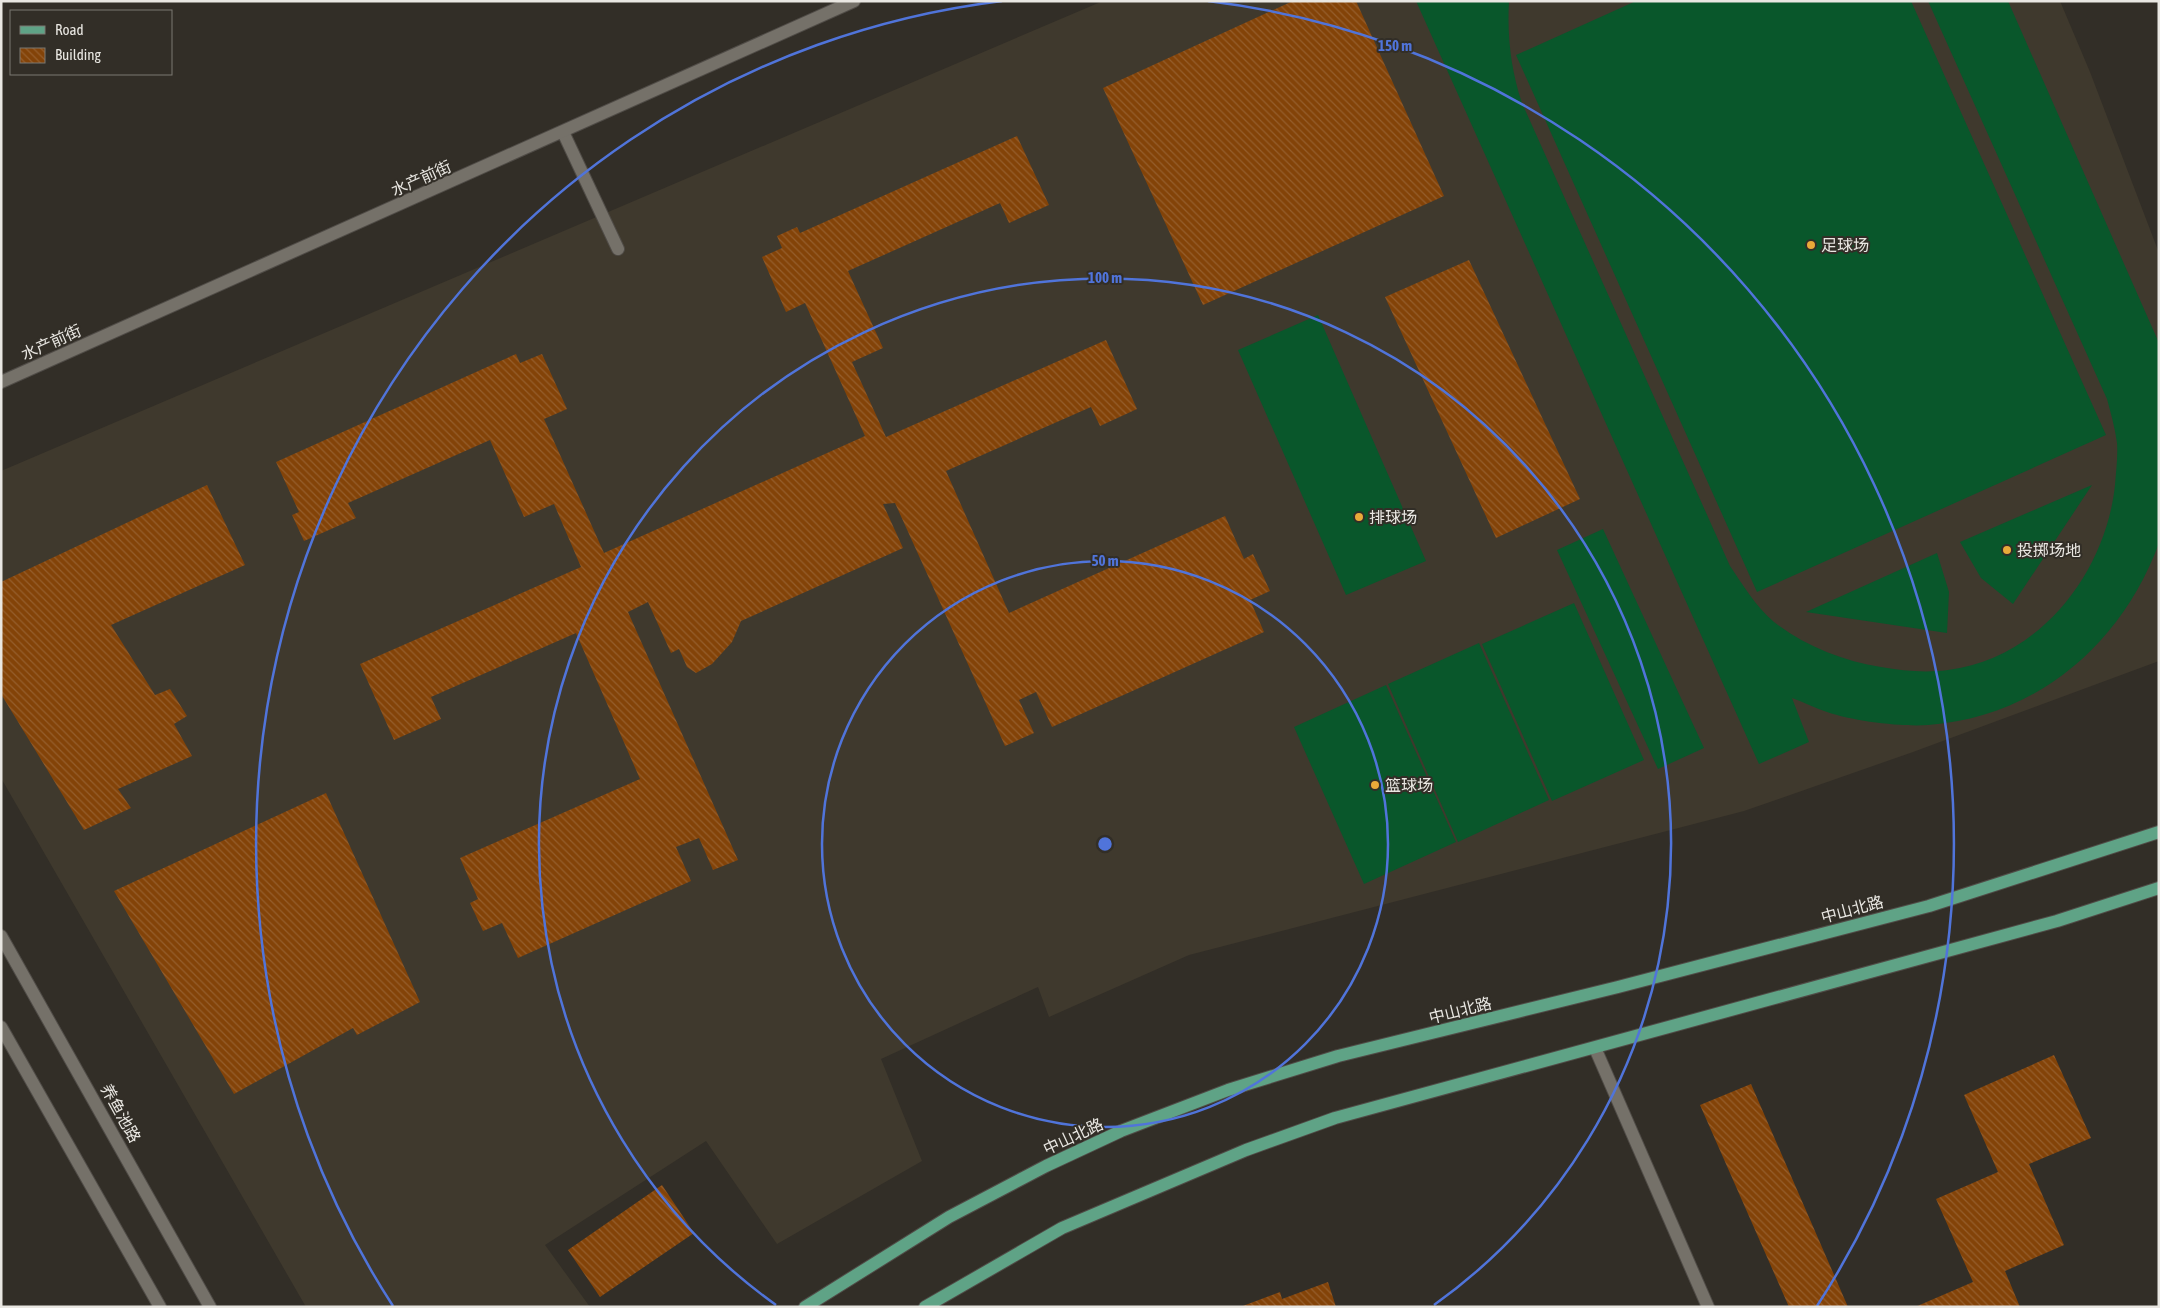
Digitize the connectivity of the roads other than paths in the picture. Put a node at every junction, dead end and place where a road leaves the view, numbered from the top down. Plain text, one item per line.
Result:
1 (854, 1) edge
2 (563, 132) junction
3 (618, 250) dead end
4 (1, 382) edge
5 (2159, 832) edge
6 (2159, 888) edge
7 (1, 936) edge
8 (1, 1027) edge
9 (1595, 1048) junction
10 (160, 1307) edge
11 (210, 1307) edge
12 (805, 1307) edge
13 (925, 1307) edge
14 (1708, 1307) edge

1 - 2 street, 水产前街
2 - 3 street
2 - 4 street, 水产前街
5 - 12 main road, 中山北路
6 - 9 main road
7 - 11 street, 养鱼池路
8 - 10 street
9 - 13 main road
9 - 14 street

